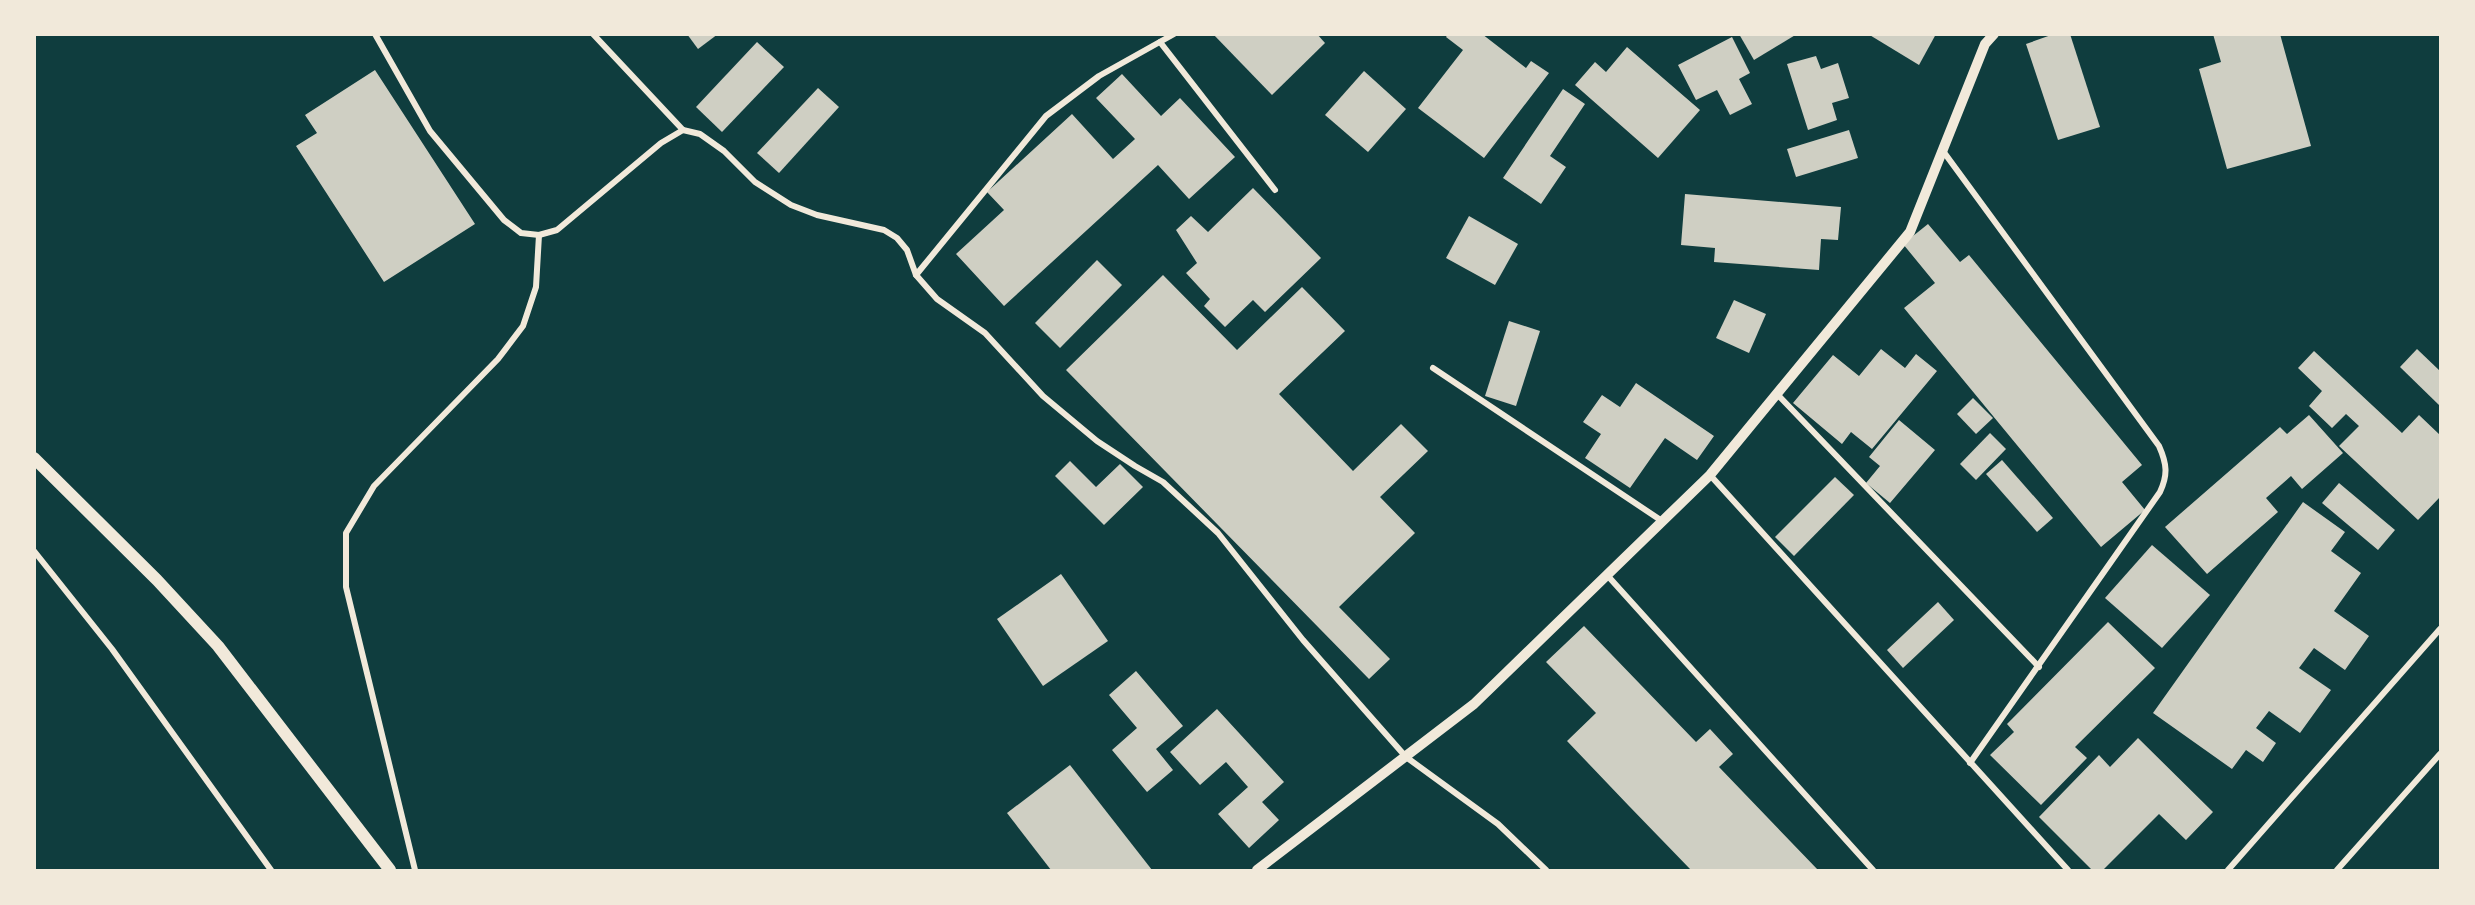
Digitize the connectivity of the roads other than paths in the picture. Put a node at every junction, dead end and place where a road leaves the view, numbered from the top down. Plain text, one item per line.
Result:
1 (375, 34) edge
2 (593, 34) edge
3 (1174, 34) edge
4 (1994, 34) edge
5 (1160, 42) junction
6 (683, 130) junction
7 (1943, 151) junction
8 (1275, 190) dead end
9 (539, 236) junction
10 (916, 275) junction
11 (1433, 368) dead end
12 (1777, 394) junction
13 (34, 458) edge
14 (1710, 475) junction
15 (1662, 521) junction
16 (34, 551) edge
17 (1607, 575) junction
18 (2440, 629) edge
19 (2039, 667) junction
20 (2440, 754) edge
21 (1406, 757) junction
22 (1970, 763) junction
23 (271, 870) edge
24 (390, 870) edge
25 (415, 870) edge
26 (1257, 870) edge
27 (1546, 870) edge
28 (1873, 870) edge
29 (2067, 870) edge
30 (2228, 870) edge
31 (2337, 870) edge

1 - 9 street
2 - 6 street
3 - 5 street
4 - 7 street
5 - 8 street
5 - 10 street
6 - 9 street
6 - 10 street
7 - 12 street
7 - 19 street
9 - 25 street
10 - 21 street
11 - 15 street
12 - 14 street
12 - 19 street
13 - 24 main road
14 - 15 street
14 - 22 street
15 - 17 street
16 - 23 street
17 - 21 street
17 - 28 street
18 - 30 street
19 - 22 street
20 - 31 street
21 - 26 street
21 - 27 street
22 - 29 street

